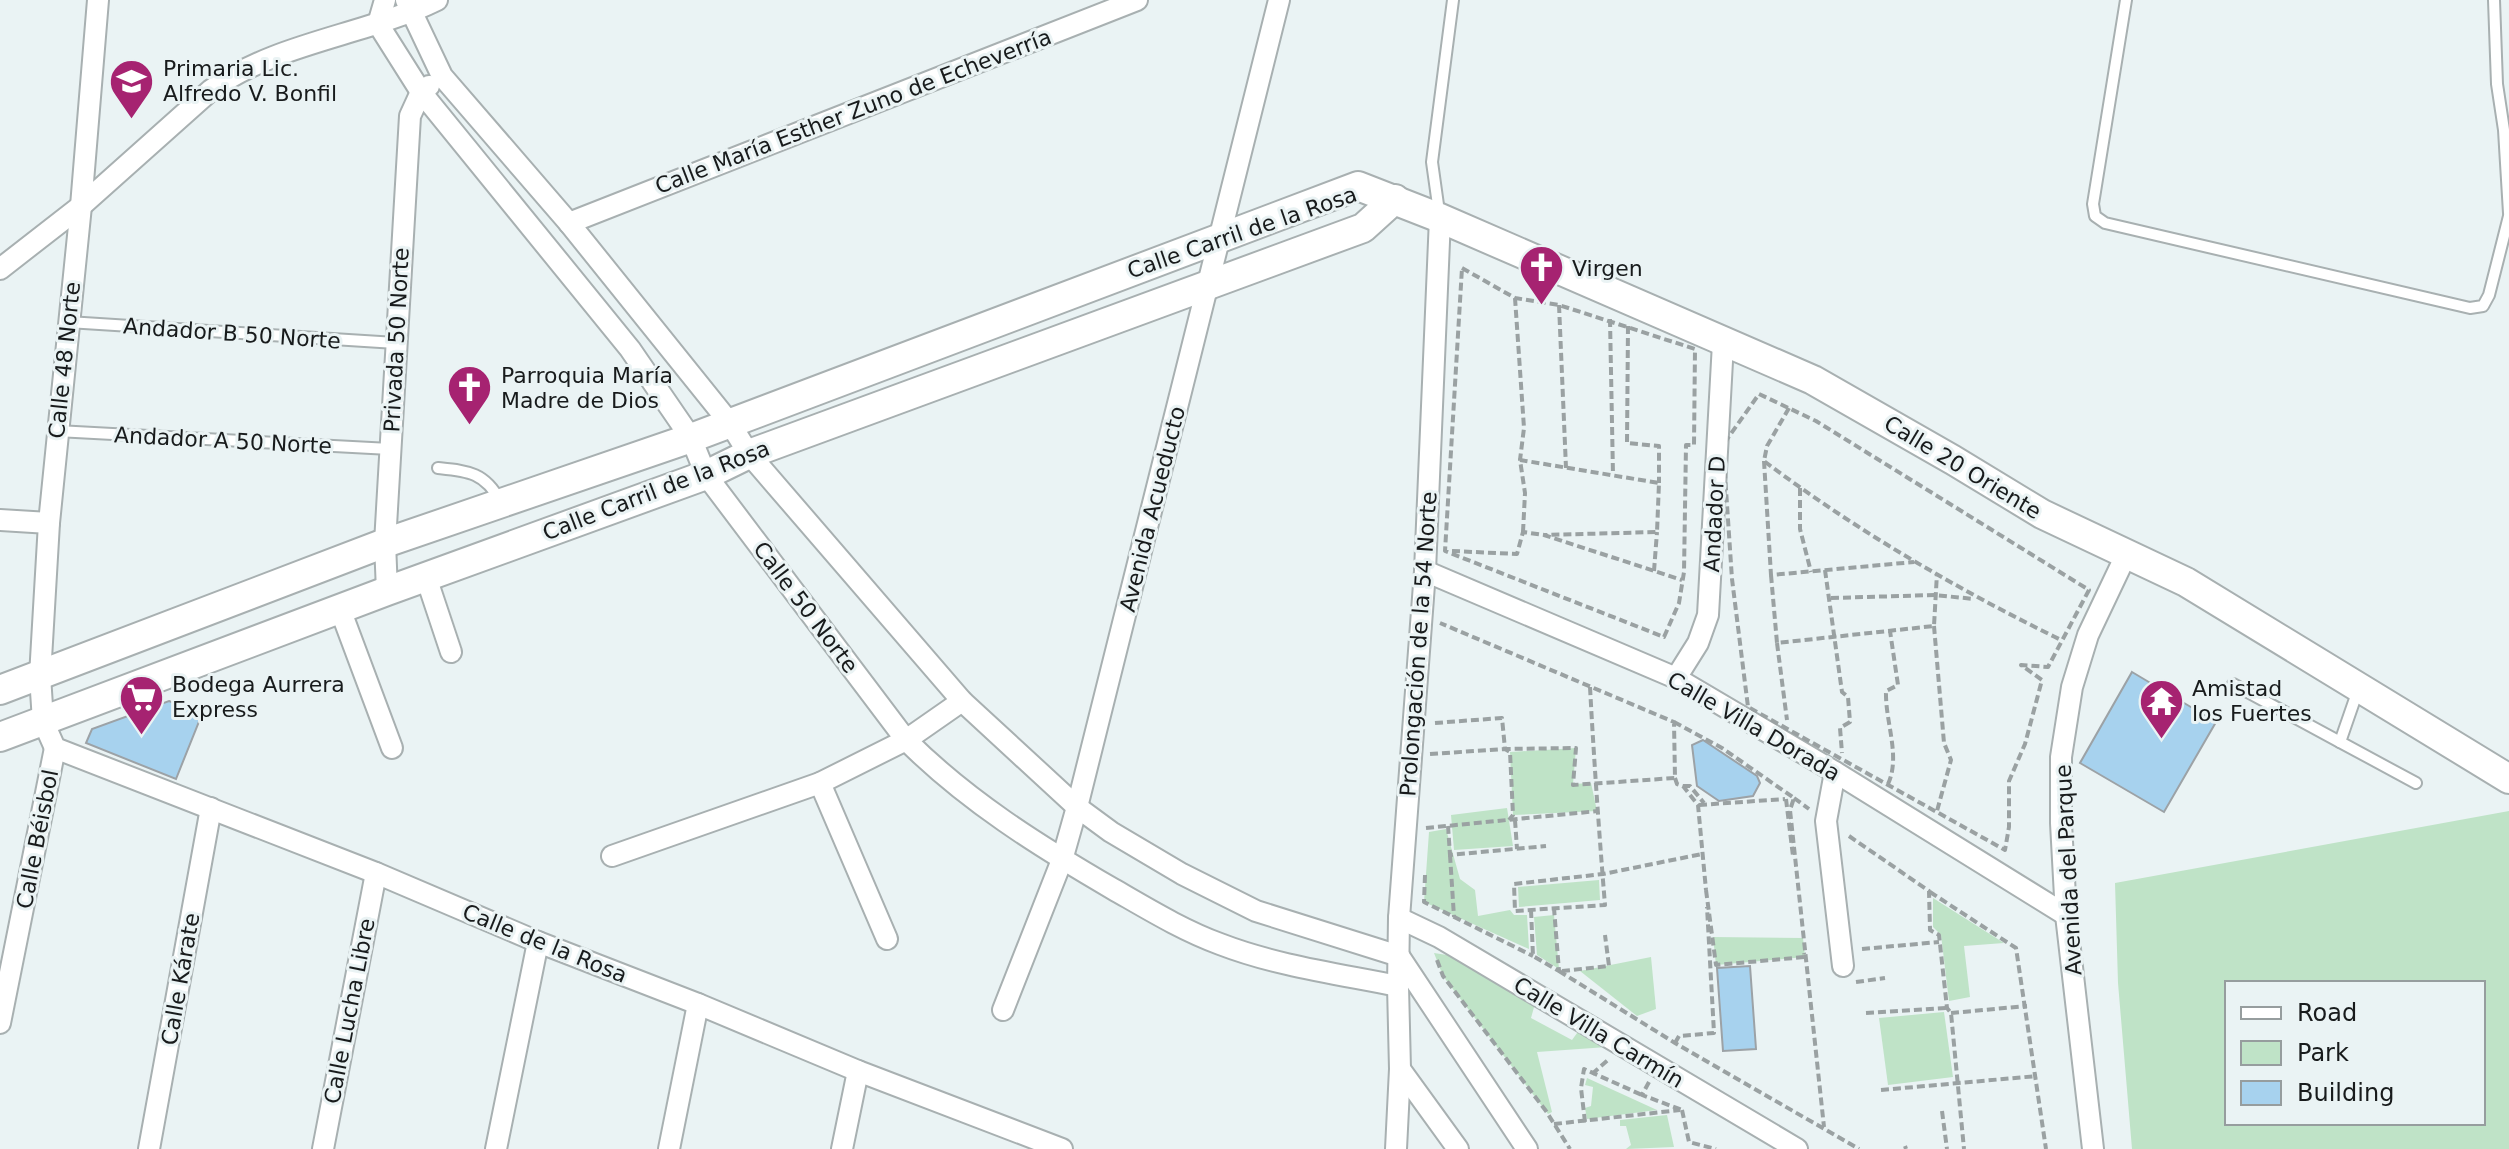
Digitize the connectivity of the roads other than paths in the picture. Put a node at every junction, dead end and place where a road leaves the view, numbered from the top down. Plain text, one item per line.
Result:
1 (98, 0) edge
2 (385, 0) edge
3 (437, 0) edge
4 (1137, 0) edge
5 (1279, 0) edge
6 (1453, 0) edge
7 (2126, 0) edge
8 (2494, 0) edge
9 (408, 6) edge
10 (378, 24) junction
11 (2509, 40) edge
12 (2495, 44) junction
13 (442, 76) junction
14 (421, 92) junction
15 (2507, 129) edge
16 (1395, 199) junction
17 (81, 206) junction
18 (2509, 214) edge
19 (1440, 218) junction
20 (569, 223) junction
21 (1220, 237) junction
22 (0, 269) edge
23 (1209, 283) junction
24 (68, 322) junction
25 (396, 343) junction
26 (1723, 343) junction
27 (729, 422) junction
28 (56, 431) junction
29 (691, 438) junction
30 (390, 449) junction
31 (749, 454) junction
32 (438, 468) dead end
33 (706, 475) junction
34 (501, 503) junction
35 (0, 520) edge
36 (49, 523) junction
37 (385, 543) junction
38 (2126, 555) junction
39 (1425, 571) junction
40 (426, 577) junction
41 (387, 591) junction
42 (340, 609) junction
43 (451, 652) dead end
44 (40, 676) junction
45 (1676, 678) junction
46 (2233, 684) dead end
47 (2359, 688) junction
48 (0, 690) edge
49 (962, 701) junction
50 (43, 721) junction
51 (0, 737) edge
52 (906, 740) junction
53 (2340, 742) junction
54 (55, 748) junction
55 (392, 748) dead end
56 (1837, 766) junction
57 (2509, 779) edge
58 (820, 783) junction
59 (2416, 783) dead end
60 (1077, 807) junction
61 (211, 808) junction
62 (612, 856) dead end
63 (1062, 860) junction
64 (376, 873) junction
65 (2066, 915) junction
66 (1399, 918) junction
67 (887, 939) dead end
68 (538, 942) junction
69 (1399, 956) junction
70 (1847, 958) road end
71 (1398, 986) junction
72 (698, 1004) junction
73 (1003, 1010) dead end
74 (0, 1023) edge
75 (1400, 1069) junction
76 (858, 1071) junction
77 (1015, 1140) edge
78 (1791, 1147) edge
79 (149, 1149) edge
80 (323, 1149) edge
81 (496, 1149) edge
82 (669, 1149) edge
83 (842, 1149) edge
84 (1062, 1149) edge
85 (1396, 1149) edge
86 (1458, 1149) edge
87 (1527, 1149) edge
88 (2093, 1149) edge

1 - 17 street, Calle 48 Norte
2 - 10 street
3 - 9 street
4 - 20 street, Calle María Esther Zuno de Echeverría
5 - 21 street, Avenida Acueducto
6 - 19 lane
7 - 18 lane
8 - 12 lane
9 - 10 street
9 - 13 street
10 - 14 street, Calle 50 Norte
10 - 17 street
11 - 12 lane
12 - 15 lane
13 - 14 street
13 - 20 street
14 - 25 street, Privada 50 Norte
14 - 29 street, Calle 50 Norte
15 - 18 lane
16 - 19 main road, Calle 20 Oriente
16 - 21 main road, Calle Carril de la Rosa
16 - 23 main road, Calle Carril de la Rosa
17 - 22 street
17 - 24 street, Calle 48 Norte
19 - 26 main road, Calle 20 Oriente
19 - 39 street, Prolongación de la 54 Norte
20 - 27 street
21 - 23 street, Avenida Acueducto
21 - 27 main road, Calle Carril de la Rosa
23 - 31 main road, Calle Carril de la Rosa
23 - 60 street, Avenida Acueducto
24 - 25 lane, Andador B 50 Norte
24 - 28 street, Calle 48 Norte
25 - 30 street, Privada 50 Norte
26 - 38 main road, Calle 20 Oriente
26 - 45 street, Andador D
27 - 29 main road, Calle Carril de la Rosa
27 - 31 street
28 - 30 lane, Andador A 50 Norte
28 - 36 street, Calle 48 Norte
29 - 33 street, Calle 50 Norte
29 - 34 main road, Calle Carril de la Rosa
30 - 37 street, Privada 50 Norte
31 - 33 main road, Calle Carril de la Rosa
31 - 49 street
32 - 34 lane
33 - 40 main road, Calle Carril de la Rosa
33 - 52 street, Calle 50 Norte
34 - 37 main road, Calle Carril de la Rosa
35 - 36 street
36 - 44 street, Calle 48 Norte
37 - 41 street, Privada 50 Norte
37 - 44 main road, Calle Carril de la Rosa
38 - 47 main road, Calle 20 Oriente
38 - 65 street, Avenida del Parque
39 - 45 street, Calle Villa Dorada
39 - 66 street, Prolongación de la 54 Norte
40 - 41 main road, Calle Carril de la Rosa
40 - 43 street
41 - 42 main road, Calle Carril de la Rosa
42 - 50 main road, Calle Carril de la Rosa
42 - 55 street
44 - 48 main road, Calle Carril de la Rosa
44 - 50 street, Calle 48 Norte
45 - 56 street, Calle Villa Dorada
46 - 53 lane
47 - 53 lane
47 - 57 main road, Calle 20 Oriente
49 - 52 street
49 - 60 street
50 - 51 main road, Calle Carril de la Rosa
50 - 54 street
52 - 58 street
52 - 63 street, Calle 50 Norte
53 - 59 lane
54 - 61 street, Calle de la Rosa
54 - 74 street, Calle Béisbol
56 - 65 street, Calle Villa Dorada
56 - 70 street
58 - 62 street
58 - 67 street
60 - 63 street, Avenida Acueducto
60 - 69 street
61 - 64 street, Calle de la Rosa
61 - 79 street, Calle Kárate
63 - 71 street, Calle 50 Norte
63 - 73 street, Avenida Acueducto
64 - 68 street, Calle de la Rosa
64 - 80 street, Calle Lucha Libre
65 - 88 street, Avenida del Parque
66 - 69 street, Prolongación de la 54 Norte
66 - 78 street, Calle Villa Carmín
68 - 72 street, Calle de la Rosa
68 - 81 street
69 - 71 street, Prolongación de la 54 Norte
69 - 87 street
71 - 75 street, Prolongación de la 54 Norte
72 - 76 street, Calle de la Rosa
72 - 82 street
75 - 85 street, Prolongación de la 54 Norte
75 - 86 street
76 - 77 street, Calle de la Rosa
76 - 83 street
77 - 84 street, Calle de la Rosa

